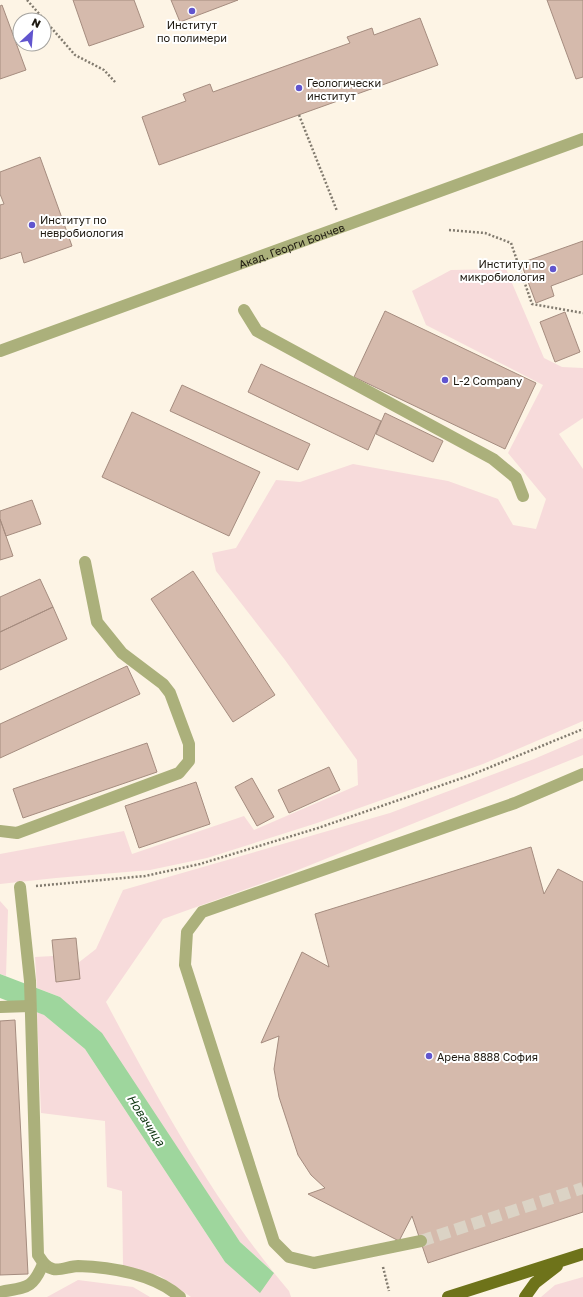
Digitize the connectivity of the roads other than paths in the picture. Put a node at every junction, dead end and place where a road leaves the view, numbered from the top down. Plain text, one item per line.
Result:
1 (583, 139) edge
2 (244, 310) dead end
3 (0, 351) edge
4 (523, 496) dead end
5 (85, 562) dead end
6 (583, 774) edge
7 (0, 831) edge
8 (20, 887) road end
9 (30, 1004) junction
10 (0, 1007) edge
11 (421, 1242) tunnel mouth
12 (583, 1254) edge
13 (564, 1261) junction
14 (43, 1264) junction
15 (0, 1292) edge
16 (180, 1297) edge
17 (448, 1297) edge
18 (525, 1297) edge

1 - 3 street, Акад. Георги Бончев
2 - 4 street
5 - 7 street
6 - 11 street
8 - 9 street
9 - 10 street
9 - 14 street
12 - 13 main road
13 - 17 main road
13 - 18 main road
14 - 15 street
14 - 16 street

